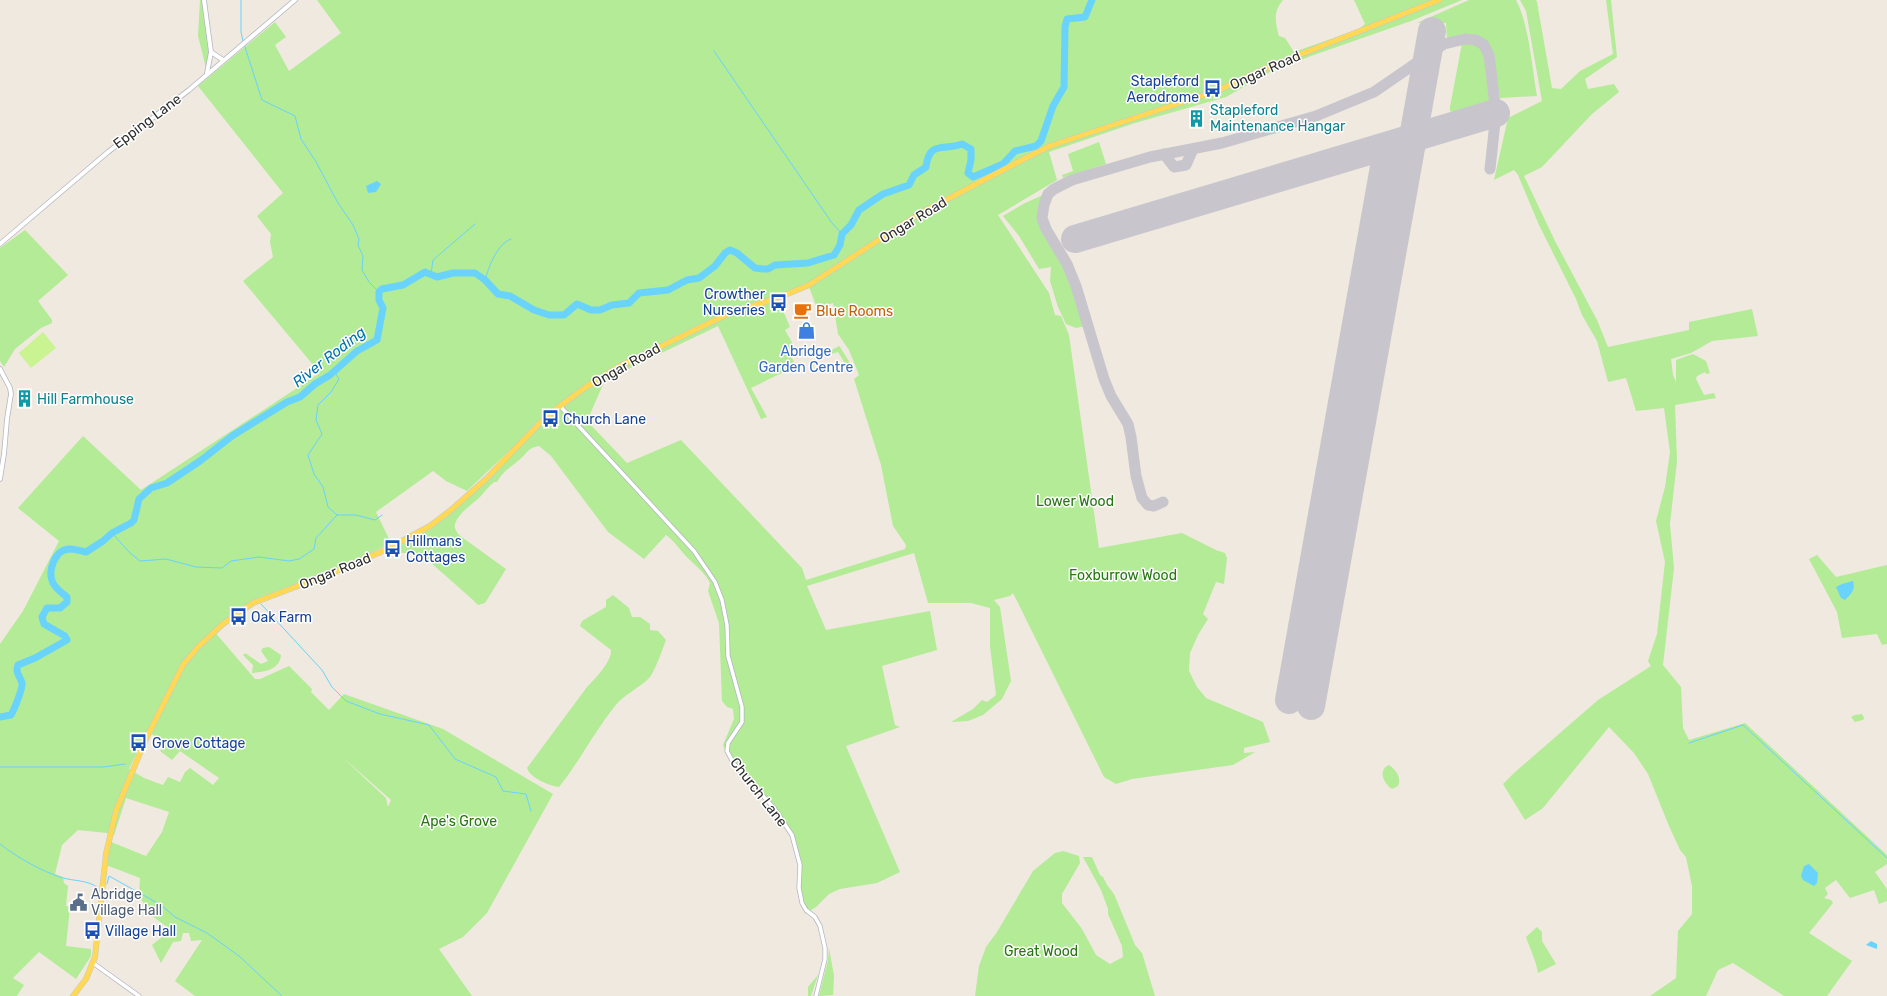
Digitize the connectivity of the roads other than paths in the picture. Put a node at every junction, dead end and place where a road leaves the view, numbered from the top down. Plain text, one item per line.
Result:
1 (204, 0) edge
2 (296, 0) edge
3 (1440, 0) edge
4 (211, 52) junction
5 (223, 60) junction
6 (207, 74) junction
7 (0, 244) edge
8 (0, 369) edge
9 (560, 406) junction
10 (0, 479) edge
11 (93, 963) junction
12 (74, 996) edge
13 (139, 996) edge
14 (816, 996) edge

1 - 4 street
2 - 5 street, Epping Lane
3 - 9 main road, Ongar Road
4 - 5 street
4 - 6 street
5 - 6 street, Epping Lane
6 - 7 street, Epping Lane
8 - 10 street
9 - 11 main road, Ongar Road
9 - 14 street, Church Lane
11 - 12 main road, Ongar Road
11 - 13 street

